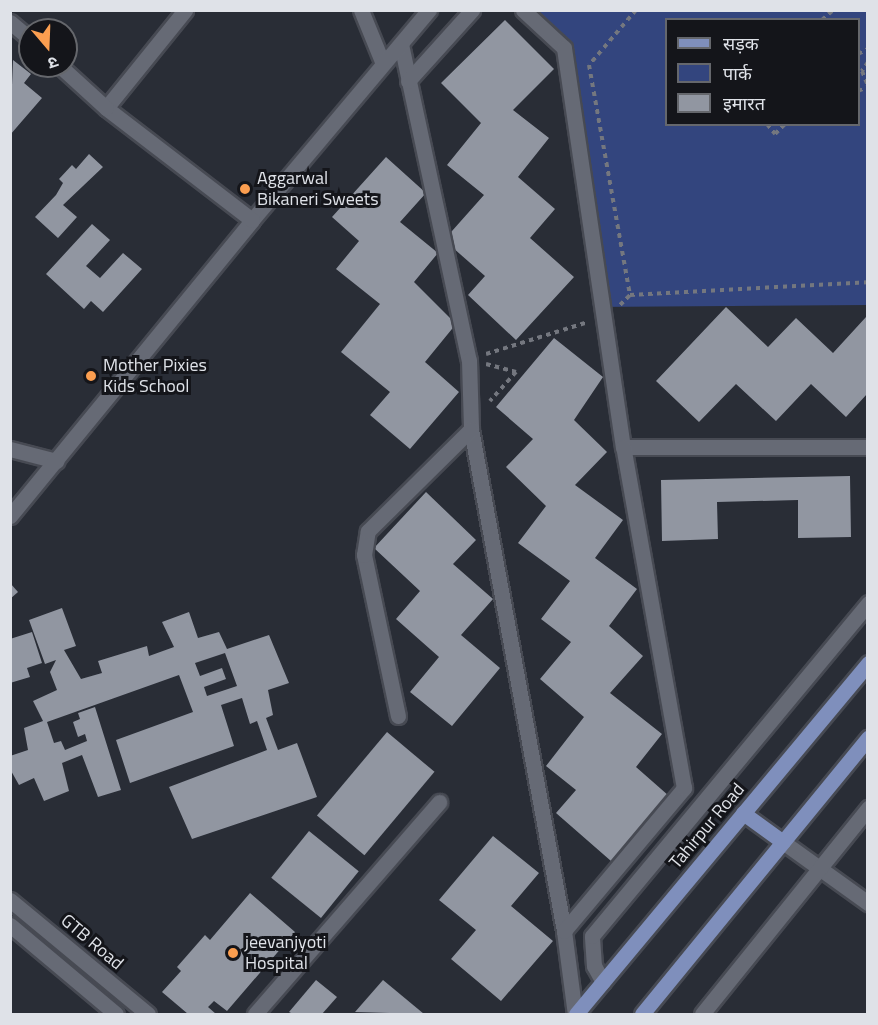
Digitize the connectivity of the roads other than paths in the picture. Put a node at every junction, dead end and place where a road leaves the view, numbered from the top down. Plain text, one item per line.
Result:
1 (16, 10) edge
2 (185, 10) edge
3 (361, 10) edge
4 (429, 10) edge
5 (472, 10) edge
6 (523, 10) edge
7 (10, 17) edge
8 (401, 44) junction
9 (383, 64) junction
10 (73, 78) edge
11 (408, 81) junction
12 (106, 108) junction
13 (252, 220) junction
14 (471, 425) junction
15 (623, 447) junction
16 (867, 447) edge
17 (10, 449) edge
18 (56, 460) junction
19 (10, 516) edge
20 (867, 603) edge
21 (867, 663) edge
22 (398, 716) dead end
23 (867, 738) edge
24 (439, 802) dead end
25 (867, 808) edge
26 (743, 813) junction
27 (784, 843) junction
28 (816, 870) junction
29 (10, 900) edge
30 (867, 903) edge
31 (10, 925) edge
32 (564, 931) junction
33 (603, 982) junction
34 (116, 1014) edge
35 (148, 1014) edge
36 (255, 1014) edge
37 (576, 1014) edge
38 (642, 1014) edge
39 (702, 1014) edge

1 - 7 street
2 - 12 street
3 - 9 street
4 - 8 street
5 - 11 street
6 - 15 street
8 - 9 street
8 - 11 street
9 - 13 street
10 - 12 street
11 - 14 street
12 - 13 street
13 - 18 street
14 - 22 street
14 - 32 street
15 - 16 street
15 - 32 street
17 - 18 street
18 - 19 street
20 - 33 street
21 - 26 main road, Tahirpur Road
23 - 27 main road
24 - 36 street
25 - 28 street
26 - 27 main road
26 - 33 main road, Tahirpur Road
27 - 28 street
27 - 38 main road
28 - 30 street
28 - 39 street
29 - 35 street, GTB Road
31 - 34 street
32 - 37 street
33 - 37 main road, Tahirpur Road

